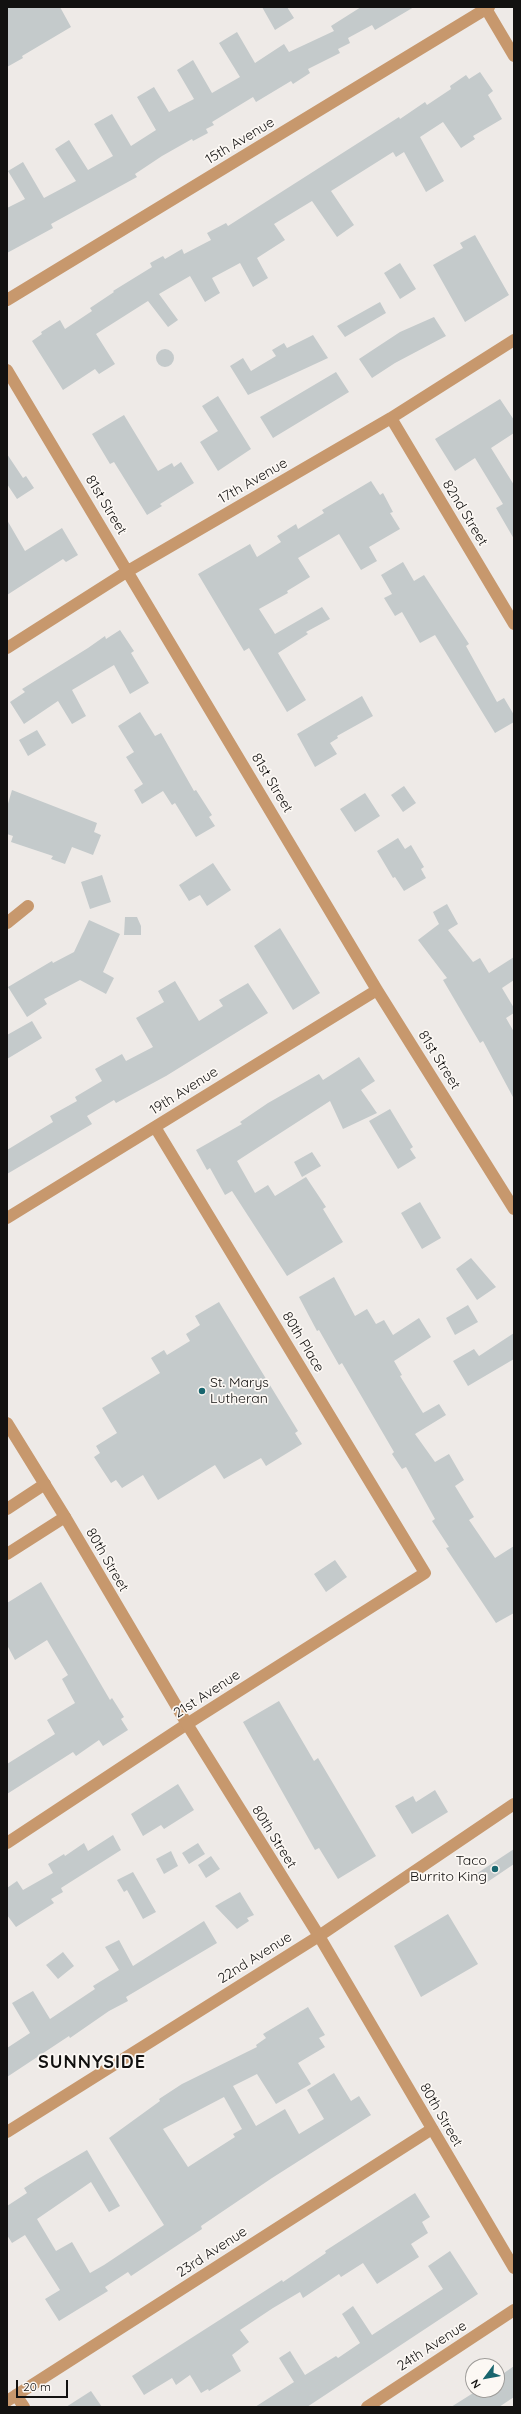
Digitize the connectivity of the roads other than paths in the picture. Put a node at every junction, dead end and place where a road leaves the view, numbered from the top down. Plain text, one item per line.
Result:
1 (486, 8) edge
2 (514, 56) edge
3 (7, 300) edge
4 (514, 340) edge
5 (7, 370) edge
6 (391, 418) junction
7 (128, 571) junction
8 (514, 624) edge
9 (7, 648) edge
10 (28, 906) dead end
11 (7, 923) edge
12 (377, 990) junction
13 (155, 1127) junction
14 (514, 1208) edge
15 (7, 1218) edge
16 (7, 1423) edge
17 (45, 1484) junction
18 (7, 1509) edge
19 (65, 1517) junction
20 (7, 1554) edge
21 (424, 1573) joint
22 (187, 1724) junction
23 (514, 1804) edge
24 (7, 1843) edge
25 (319, 1936) junction
26 (432, 2129) junction
27 (7, 2132) edge
28 (514, 2268) edge
29 (514, 2310) edge
30 (12, 2398) edge
31 (24, 2407) edge
32 (367, 2407) edge

1 - 2 street
1 - 3 street, 15th Avenue
4 - 6 street, 17th Avenue
5 - 7 street, 81st Street
6 - 7 street, 17th Avenue
6 - 8 street, 82nd Street
7 - 9 street, 17th Avenue
7 - 12 street, 81st Street
10 - 11 street
12 - 13 street, 19th Avenue
12 - 14 street, 81st Street
13 - 15 street, 19th Avenue
13 - 21 street, 80th Place
16 - 17 street, 80th Street
17 - 18 street
17 - 19 street, 80th Street
19 - 20 street
19 - 22 street, 80th Street
21 - 22 street, 21st Avenue
22 - 24 street, 21st Avenue
22 - 25 street, 80th Street
23 - 25 street, 22nd Avenue
25 - 26 street, 80th Street
25 - 27 street, 22nd Avenue
26 - 28 street, 80th Street
26 - 30 street, 23rd Avenue
29 - 32 street, 24th Avenue
30 - 31 street

